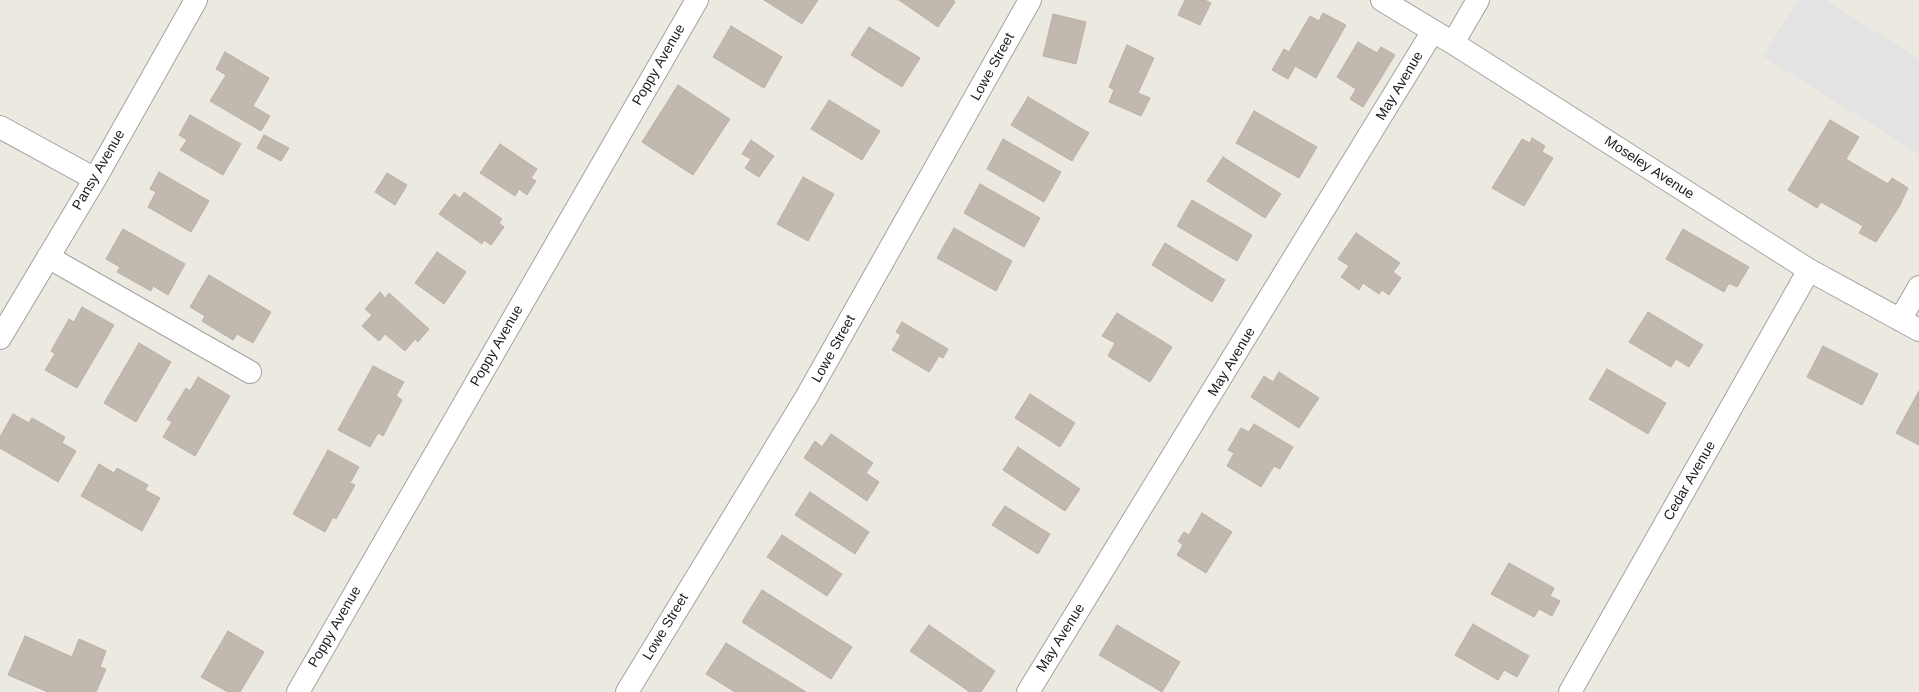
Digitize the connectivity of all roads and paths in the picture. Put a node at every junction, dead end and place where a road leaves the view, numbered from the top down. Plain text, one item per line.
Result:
1 (196, 0) edge
2 (697, 0) edge
3 (1030, 0) edge
4 (1382, 0) edge
5 (1478, 0) edge
6 (1433, 31) junction
7 (1453, 43) junction
8 (0, 127) edge
9 (95, 179) junction
10 (48, 257) junction
11 (1810, 270) junction
12 (1919, 287) edge
13 (1900, 320) junction
14 (1919, 330) edge
15 (0, 338) edge
16 (250, 372) dead end
17 (298, 692) edge
18 (626, 692) edge
19 (1028, 692) edge
20 (1570, 692) edge

1 - 9 street, Pansy Avenue
2 - 17 street, Poppy Avenue
3 - 18 street, Lowe Street
4 - 6 street, Moseley Avenue
5 - 7 street
6 - 7 street, Moseley Avenue
6 - 19 street, May Avenue
7 - 11 street, Moseley Avenue
8 - 9 street
9 - 10 street, Pansy Avenue
10 - 15 street, Pansy Avenue
10 - 16 street
11 - 13 street, Moseley Avenue
11 - 20 street, Cedar Avenue
12 - 13 street
13 - 14 street, Moseley Avenue

